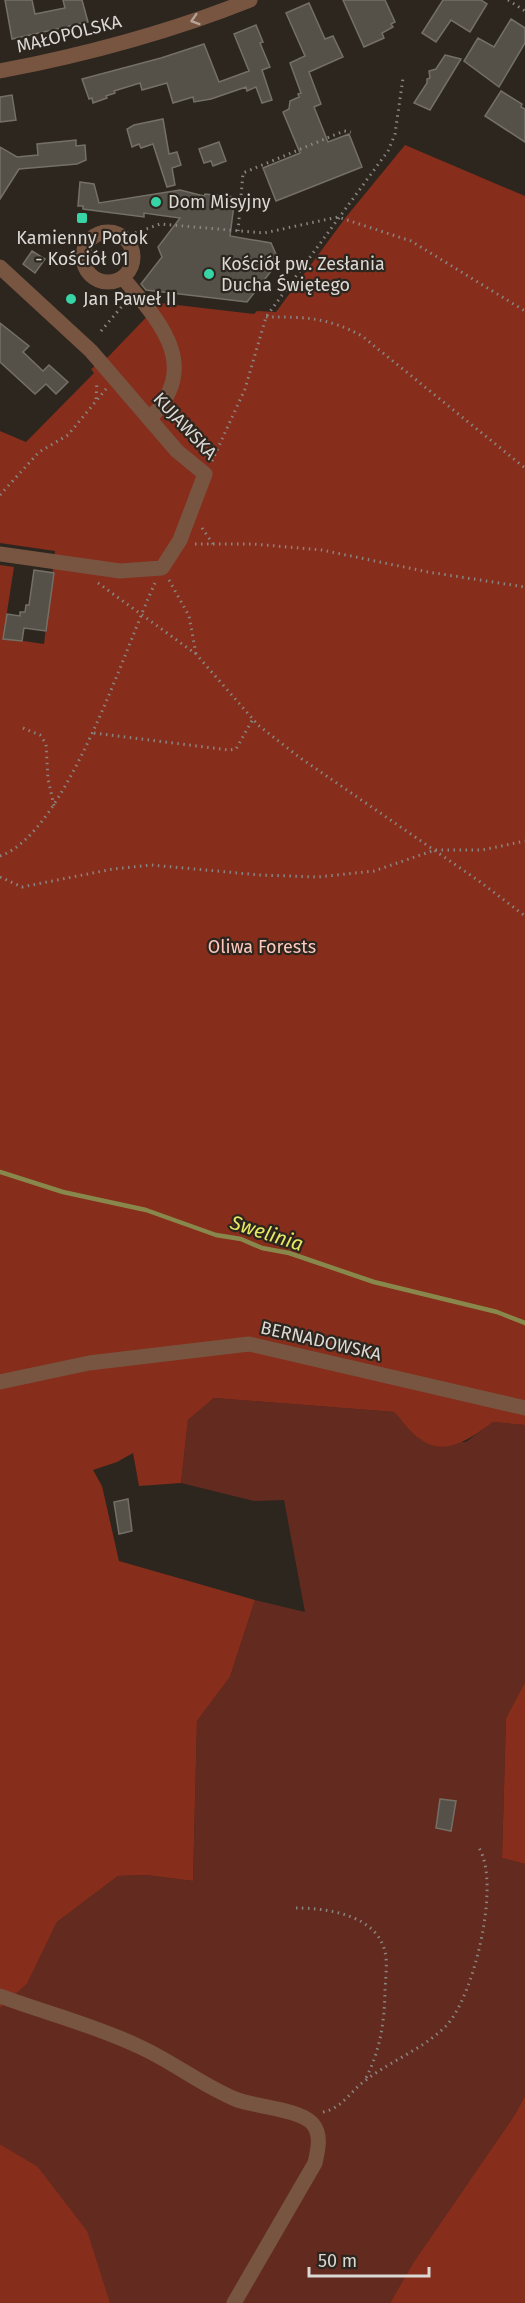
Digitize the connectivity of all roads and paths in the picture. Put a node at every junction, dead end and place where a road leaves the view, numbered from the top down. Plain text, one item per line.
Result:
1 (250, 0) edge
2 (508, 0) edge
3 (525, 11) edge
4 (0, 71) edge
5 (403, 78) dead end
6 (351, 132) dead end
7 (338, 217) junction
8 (238, 231) junction
9 (124, 237) junction
10 (0, 267) edge
11 (123, 278) junction
12 (123, 305) dead end
13 (525, 311) edge
14 (266, 317) junction
15 (101, 331) dead end
16 (115, 378) junction
17 (150, 418) junction
18 (525, 468) edge
19 (205, 474) junction
20 (0, 495) edge
21 (180, 540) junction
22 (0, 555) edge
23 (72, 565) junction
24 (162, 568) junction
25 (525, 587) edge
26 (141, 614) junction
27 (196, 654) junction
28 (253, 719) junction
29 (23, 728) dead end
30 (94, 733) junction
31 (54, 806) junction
32 (525, 841) edge
33 (435, 850) junction
34 (0, 856) edge
35 (0, 878) edge
36 (0, 884) edge
37 (525, 916) edge
38 (0, 1382) edge
39 (525, 1408) edge
40 (479, 1848) dead end
41 (296, 1908) dead end
42 (0, 1996) edge
43 (365, 2080) junction
44 (304, 2116) junction
45 (234, 2303) edge

1 -> 4 street, MAŁOPOLSKA
2 - 3 path
5 - 7 path
6 - 8 path
7 - 8 path
7 - 13 path
7 - 14 path
8 - 9 path
9 - 11 street
9 - 11 street
10 - 16 street, KUJAWSKA
11 - 17 street
12 - 15 path
14 - 18 path
14 - 19 path
16 - 17 street, KUJAWSKA
16 - 20 path
17 - 19 street, KUJAWSKA
19 - 21 street, KUJAWSKA
21 - 24 street, KUJAWSKA
21 - 25 path
22 - 23 street
23 - 24 street
23 - 26 path
24 - 26 path
24 - 27 path
26 - 27 path
26 - 30 path
27 - 28 path
28 - 30 path
28 - 33 path
29 - 31 path
30 - 31 path
31 - 34 path
32 - 33 path
33 - 35 path
33 - 37 path
35 - 36 path
38 - 39 street, BERNADOWSKA
40 - 43 path
41 - 43 path
42 - 44 street
43 - 44 path
44 - 45 street

